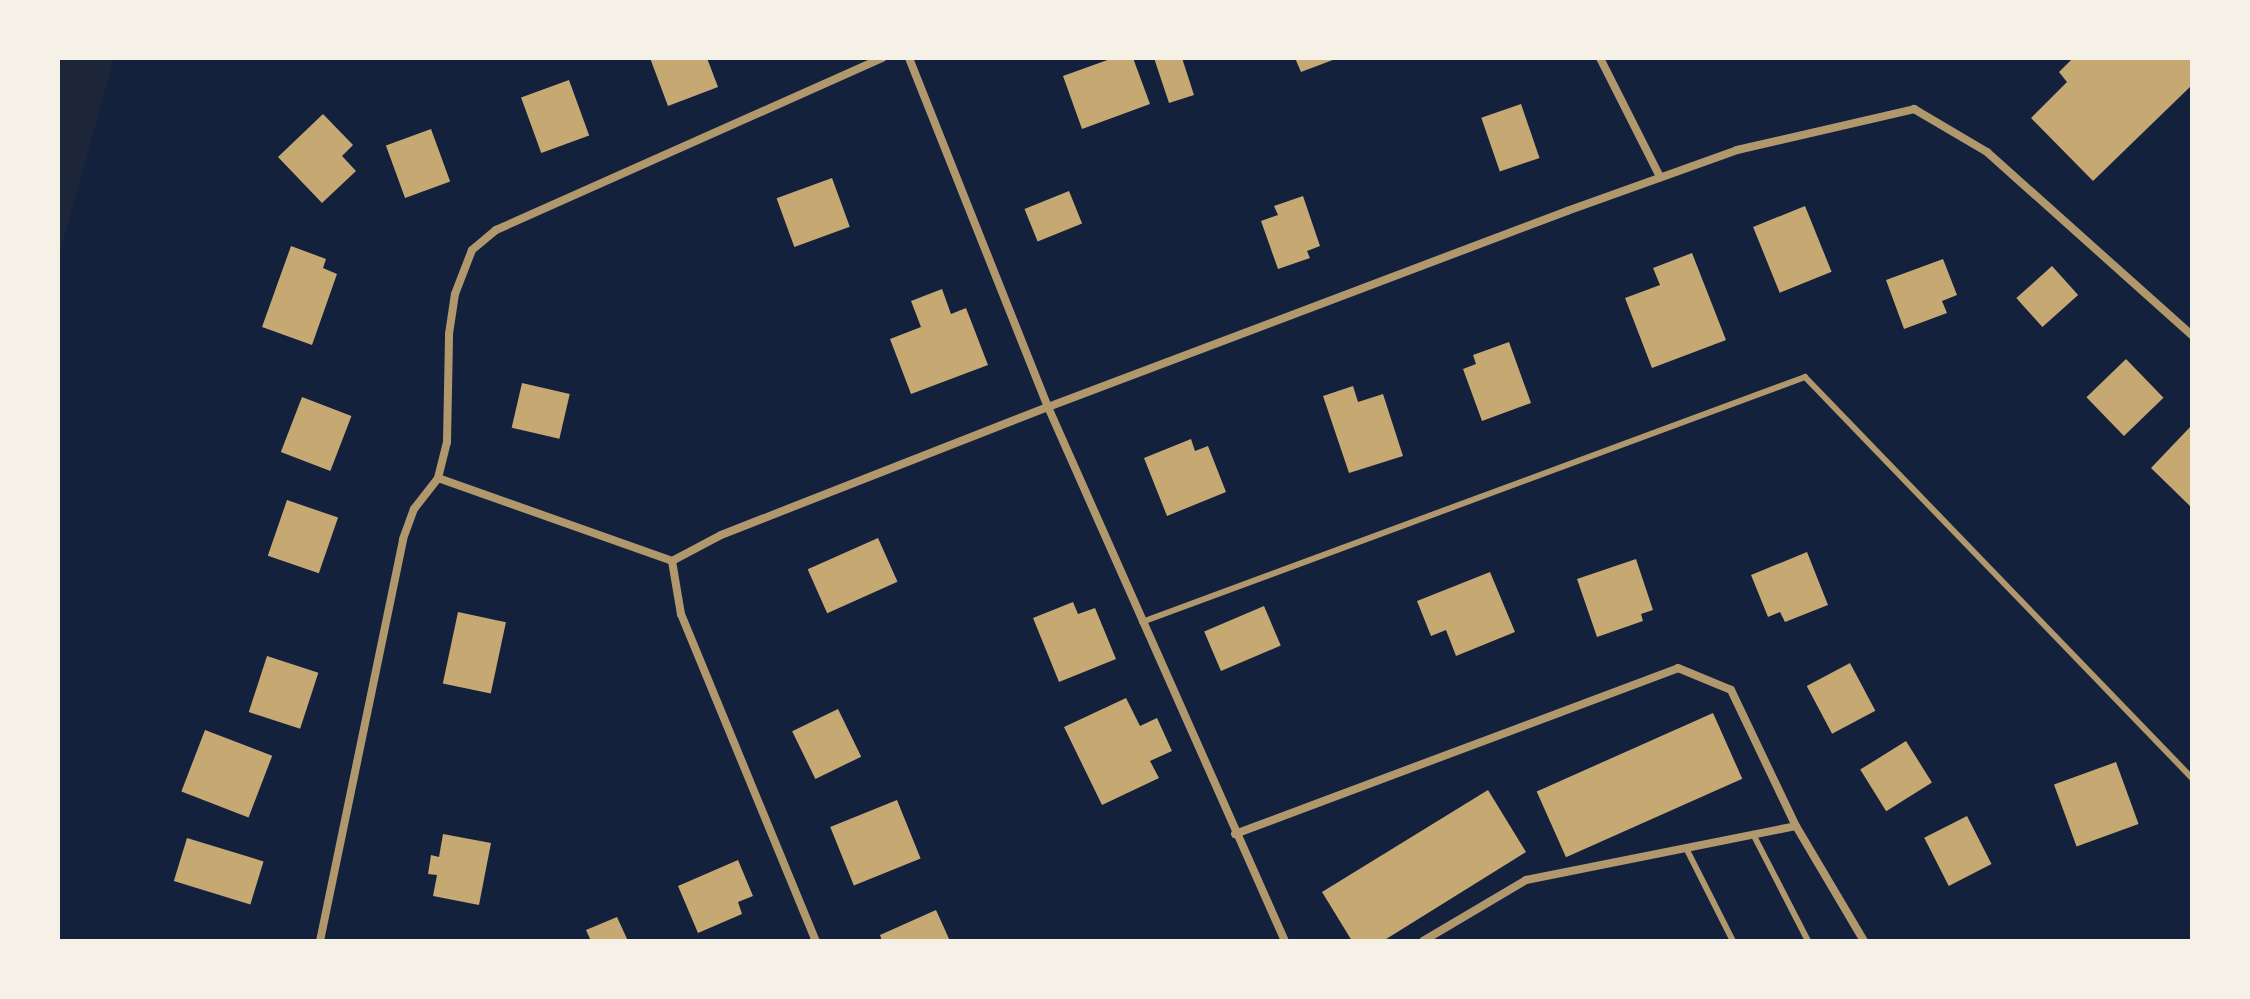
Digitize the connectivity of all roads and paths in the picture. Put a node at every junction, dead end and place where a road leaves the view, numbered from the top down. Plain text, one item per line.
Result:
1 (882, 58) edge
2 (909, 58) edge
3 (1600, 58) edge
4 (1660, 177) junction
5 (2192, 335) edge
6 (1048, 407) junction
7 (438, 478) junction
8 (672, 561) junction
9 (1142, 622) junction
10 (2192, 778) edge
11 (1796, 826) junction
12 (1235, 834) junction
13 (1753, 834) junction
14 (1686, 848) junction
15 (320, 941) edge
16 (816, 941) edge
17 (1285, 941) edge
18 (1423, 941) edge
19 (1733, 941) edge
20 (1808, 941) edge
21 (1864, 941) edge

1 - 7 street
2 - 6 street
3 - 4 street
4 - 5 street
4 - 6 street
6 - 8 street
6 - 9 street
7 - 8 street
7 - 15 street
8 - 16 street
9 - 10 lane
9 - 12 street
11 - 12 street
11 - 13 street
11 - 21 street
12 - 17 street
13 - 14 street
13 - 20 lane
14 - 18 street
14 - 19 lane

